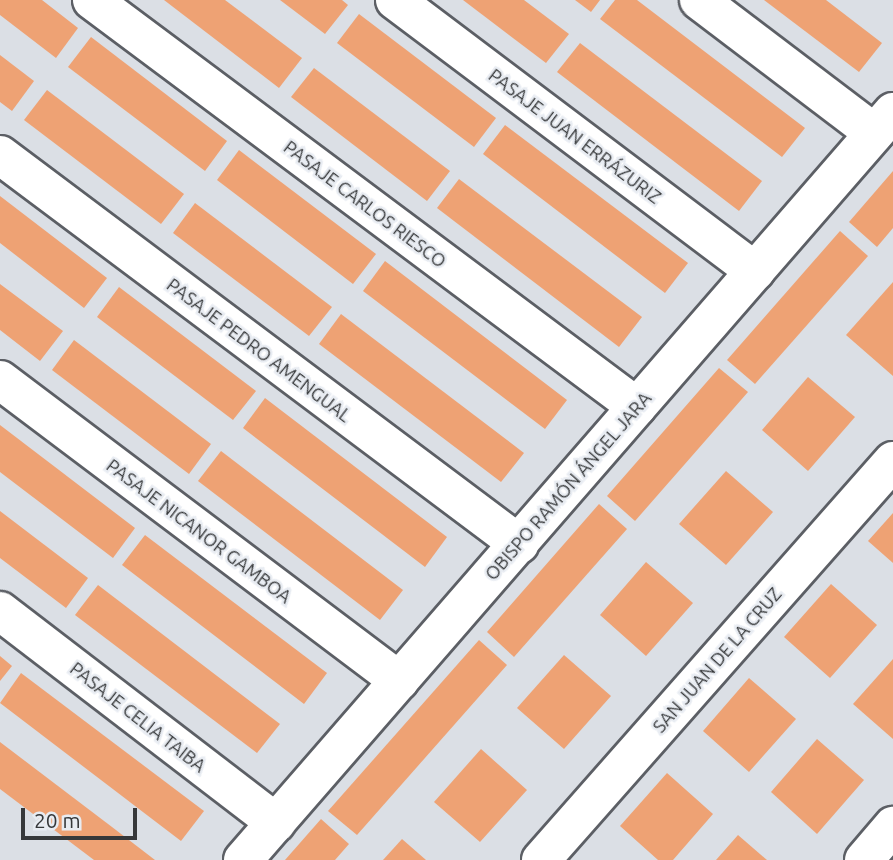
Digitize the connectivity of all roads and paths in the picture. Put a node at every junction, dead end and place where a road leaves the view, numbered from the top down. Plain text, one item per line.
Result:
1 (92, 0) edge
2 (395, 0) edge
3 (699, 0) edge
4 (884, 123) edge
5 (0, 155) edge
6 (755, 271) junction
7 (0, 380) edge
8 (637, 407) junction
9 (893, 461) edge
10 (519, 544) junction
11 (0, 611) edge
12 (399, 681) junction
13 (276, 823) junction
14 (893, 826) edge
15 (243, 860) edge
16 (541, 860) edge
17 (864, 860) edge

1 - 8 street, PASAJE CARLOS RIESCO
2 - 6 street, PASAJE JUAN ERRÁZURIZ
3 - 4 street
4 - 6 street, OBISPO RAMÓN ÁNGEL JARA
5 - 10 street, PASAJE PEDRO AMENGUAL
6 - 8 street, OBISPO RAMÓN ÁNGEL JARA
7 - 12 street, PASAJE NICANOR GAMBOA
8 - 10 street, OBISPO RAMÓN ÁNGEL JARA
9 - 16 street, SAN JUAN DE LA CRUZ
10 - 12 street, OBISPO RAMÓN ÁNGEL JARA
11 - 13 street, PASAJE CELIA TAIBA
12 - 13 street, OBISPO RAMÓN ÁNGEL JARA
13 - 15 street, OBISPO RAMÓN ÁNGEL JARA
14 - 17 street

